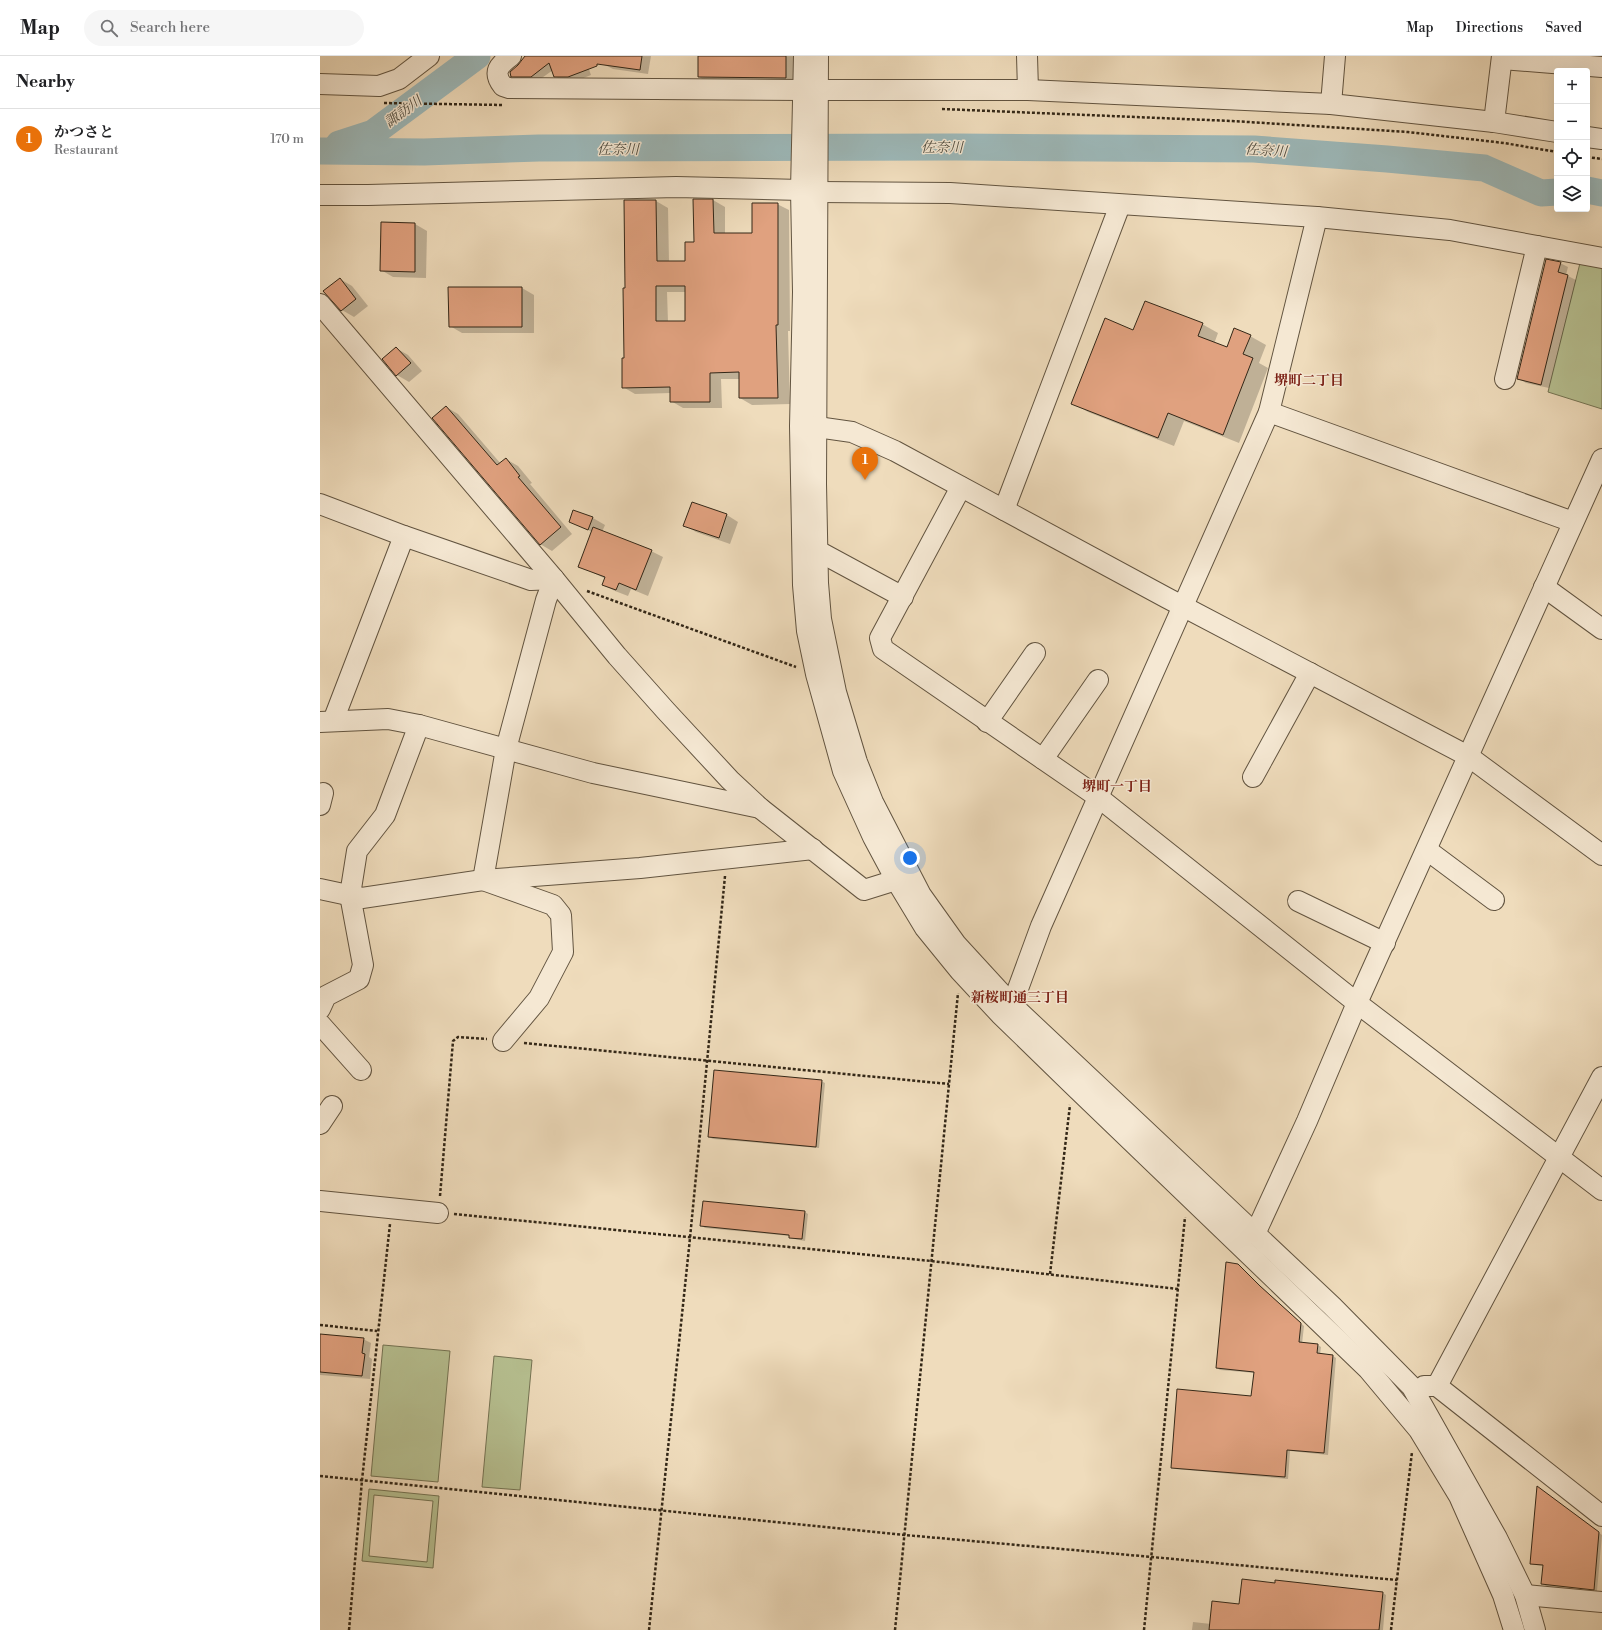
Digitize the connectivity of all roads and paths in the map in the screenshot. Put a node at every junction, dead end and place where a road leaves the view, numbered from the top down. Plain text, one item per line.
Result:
1 (429, 56) edge
2 (511, 56) edge
3 (804, 56) edge
4 (818, 56) edge
5 (1027, 56) edge
6 (1335, 56) edge
7 (1502, 58) edge
8 (1602, 67) edge
9 (320, 84) edge
10 (1028, 90) junction
11 (810, 98) junction
12 (387, 103) dead end
13 (432, 104) dead end
14 (1331, 104) junction
15 (937, 109) dead end
16 (1494, 122) junction
17 (1554, 132) edge
18 (1590, 138) edge
19 (1602, 140) edge
20 (1554, 151) edge
21 (1590, 157) edge
22 (1602, 159) edge
23 (810, 186) junction
24 (320, 195) edge
25 (1120, 205) junction
26 (1317, 217) junction
27 (1537, 246) junction
28 (1602, 258) edge
29 (320, 304) edge
30 (1505, 379) dead end
31 (1269, 412) junction
32 (808, 427) junction
33 (1602, 459) edge
34 (961, 487) junction
35 (320, 504) edge
36 (1004, 510) junction
37 (1573, 522) junction
38 (404, 536) junction
39 (818, 551) junction
40 (554, 579) junction
41 (1544, 587) junction
42 (584, 590) dead end
43 (903, 596) junction
44 (1182, 605) junction
45 (1602, 629) edge
46 (1035, 653) dead end
47 (1310, 672) junction
48 (816, 674) junction
49 (1098, 680) dead end
50 (326, 722) edge
51 (986, 722) junction
52 (419, 725) junction
53 (506, 749) junction
54 (1468, 756) junction
55 (1043, 759) junction
56 (1253, 777) dead end
57 (1098, 797) junction
58 (760, 808) junction
59 (813, 849) junction
60 (1427, 850) junction
61 (1602, 856) edge
62 (726, 859) junction
63 (484, 880) junction
64 (896, 880) junction
65 (320, 890) edge
66 (350, 895) junction
67 (1494, 900) dead end
68 (1298, 901) dead end
69 (1385, 943) junction
70 (960, 971) junction
71 (322, 1000) edge
72 (1357, 1003) junction
73 (1012, 1005) junction
74 (320, 1024) edge
75 (503, 1041) junction
76 (707, 1061) junction
77 (361, 1070) dead end
78 (1602, 1077) edge
79 (949, 1084) junction
80 (1073, 1085) junction
81 (332, 1106) dead end
82 (320, 1124) edge
83 (1558, 1157) junction
84 (1602, 1190) edge
85 (1187, 1194) junction
86 (320, 1201) edge
87 (392, 1208) junction
88 (438, 1213) junction
89 (1255, 1234) junction
90 (690, 1238) junction
91 (931, 1261) junction
92 (1050, 1274) junction
93 (1178, 1289) junction
94 (320, 1325) edge
95 (378, 1331) junction
96 (1437, 1386) junction
97 (1412, 1387) junction
98 (1419, 1430) junction
99 (320, 1476) edge
100 (362, 1480) junction
101 (661, 1510) junction
102 (1602, 1516) edge
103 (905, 1535) junction
104 (1152, 1556) junction
105 (1397, 1580) junction
106 (1525, 1595) junction
107 (1602, 1602) edge
108 (349, 1630) edge
109 (649, 1630) edge
110 (896, 1630) edge
111 (1144, 1630) edge
112 (1391, 1630) edge
113 (1514, 1630) edge
114 (1535, 1630) edge

1 - 9 street
2 - 11 street
3 - 11 street
4 - 11 street
5 - 10 street
6 - 14 street
7 - 8 street
7 - 16 street
10 - 11 street
10 - 14 street
11 - 23 street
12 - 13 path
14 - 16 street
15 - 20 path
16 - 17 street
18 - 19 street
21 - 22 path
23 - 24 street
23 - 25 street
23 - 32 street
25 - 26 street
25 - 36 street
26 - 27 street
26 - 31 street
27 - 28 street
27 - 30 street
29 - 40 street
31 - 37 street
31 - 44 street
32 - 34 street
32 - 39 street
32 - 48 street
33 - 37 street
34 - 36 street
34 - 43 street
35 - 38 street
36 - 44 street
37 - 41 street
38 - 40 street
38 - 50 street
39 - 43 street
39 - 73 street
40 - 53 street
40 - 58 street
41 - 45 street
41 - 54 street
42 - 48 path
43 - 51 street
44 - 47 street
44 - 57 street
46 - 51 street
47 - 54 street
47 - 56 street
48 - 64 street
49 - 55 street
50 - 52 street
51 - 55 street
52 - 53 street
52 - 66 street
53 - 58 street
53 - 63 street
54 - 60 street
54 - 61 street
55 - 57 street
57 - 72 street
57 - 73 street
58 - 59 street
59 - 62 street
59 - 64 street
60 - 67 street
60 - 69 street
62 - 63 street
62 - 76 path
63 - 66 street
63 - 75 street
64 - 70 street
65 - 66 street
66 - 71 street
68 - 69 street
69 - 72 street
70 - 79 path
70 - 80 street
72 - 83 street
72 - 89 street
73 - 89 street
74 - 77 street
75 - 76 path
75 - 88 path
76 - 79 path
76 - 90 path
78 - 83 street
79 - 91 path
80 - 85 street
80 - 92 path
81 - 82 street
83 - 84 street
83 - 96 street
85 - 93 path
85 - 98 street
86 - 87 street
87 - 88 street
87 - 95 path
88 - 90 path
89 - 97 street
90 - 91 path
90 - 101 path
91 - 92 path
91 - 103 path
92 - 93 path
93 - 104 path
94 - 95 path
95 - 100 path
96 - 97 street
96 - 102 street
97 - 106 street
98 - 105 path
98 - 113 street
99 - 100 path
100 - 101 path
100 - 108 path
101 - 103 path
101 - 109 path
103 - 104 path
103 - 110 path
104 - 105 path
104 - 111 path
105 - 112 path
106 - 107 street
106 - 114 street

